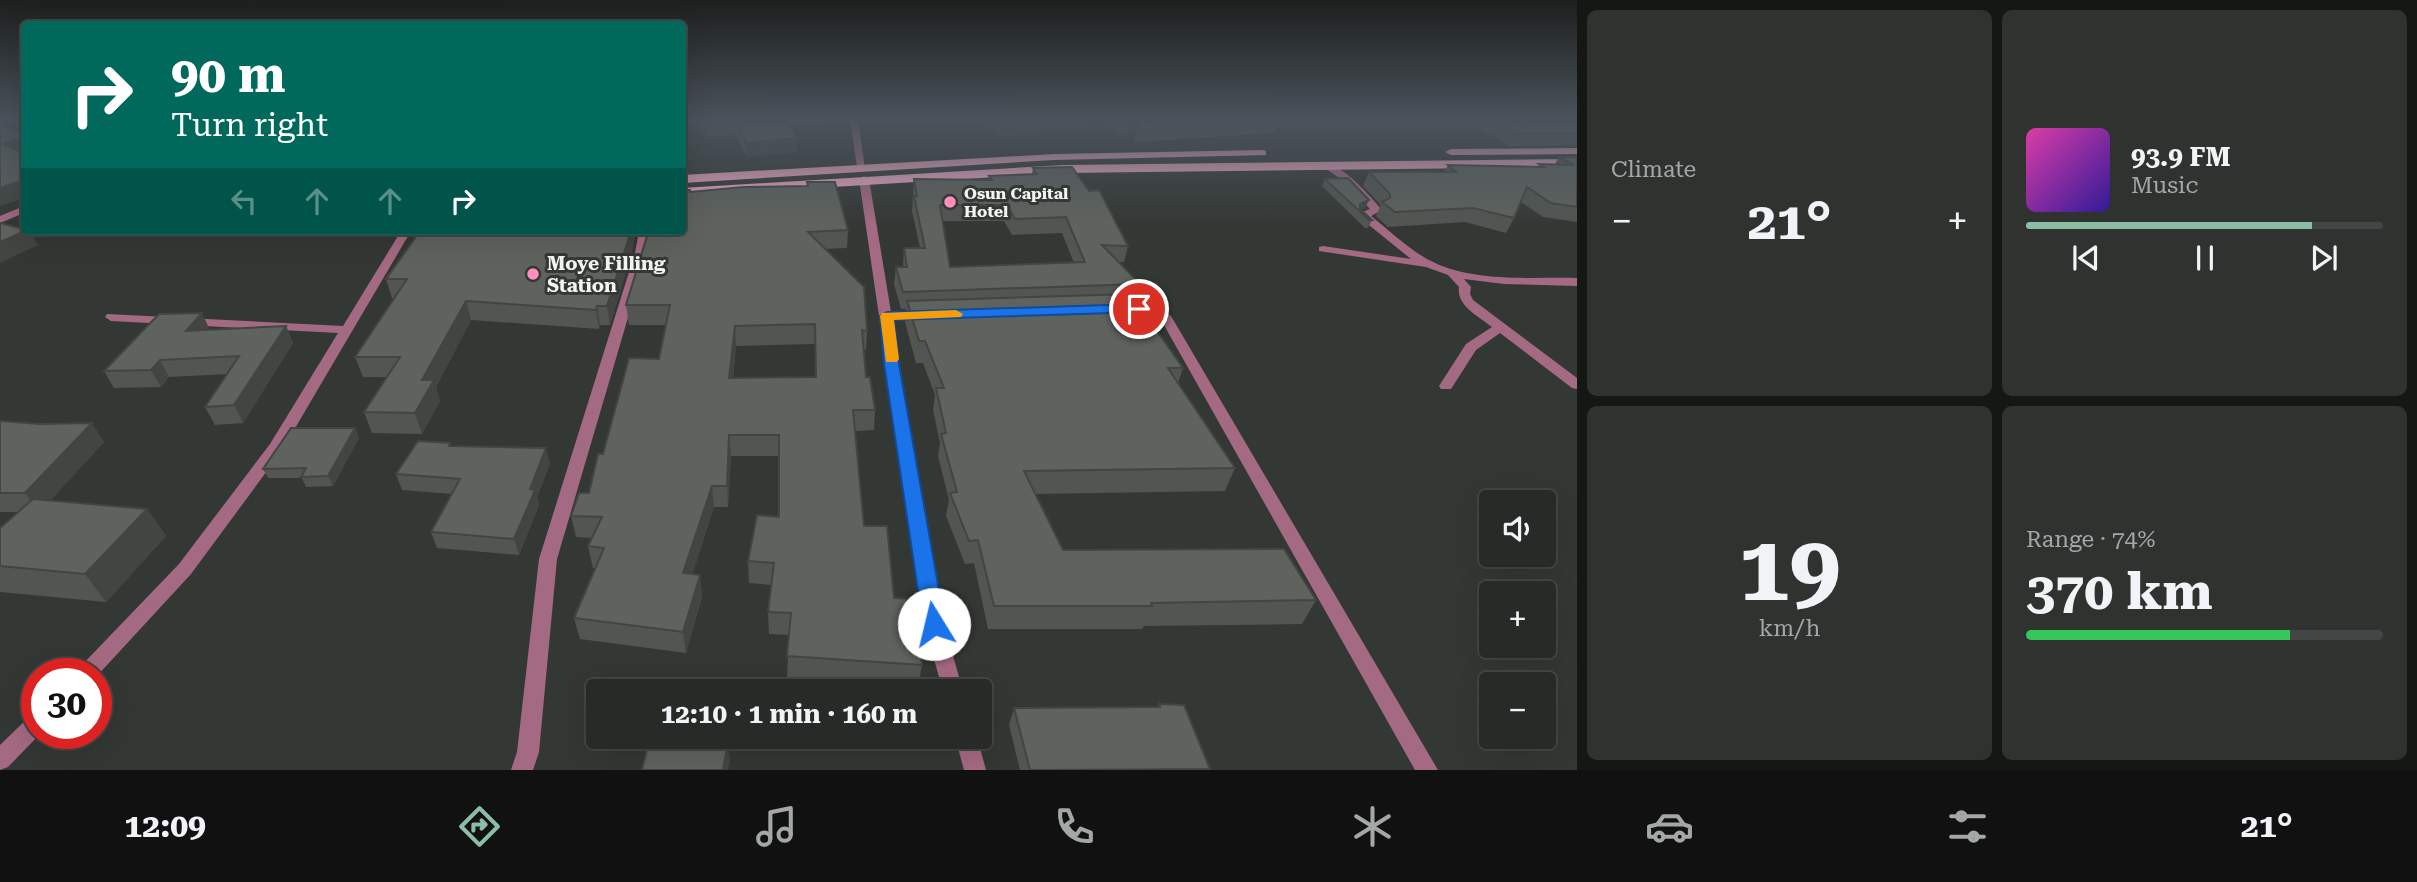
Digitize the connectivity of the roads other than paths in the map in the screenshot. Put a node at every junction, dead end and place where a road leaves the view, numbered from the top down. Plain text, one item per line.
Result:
1 (860, 155) edge
2 (1169, 155) edge
3 (1322, 155) edge
4 (1328, 158) junction
5 (1577, 163) edge
6 (863, 173) junction
7 (686, 179) edge
8 (686, 192) edge
9 (0, 208) edge
10 (21, 209) edge
11 (21, 210) edge
12 (0, 220) edge
13 (404, 235) edge
14 (643, 235) edge
15 (1323, 249) dead end
16 (1432, 265) junction
17 (1451, 271) junction
18 (1480, 276) junction
19 (1577, 282) edge
20 (1465, 287) junction
21 (1112, 309) edge
22 (940, 314) edge
23 (887, 316) junction
24 (111, 317) dead end
25 (1499, 328) junction
26 (347, 330) junction
27 (1577, 385) edge
28 (1446, 386) dead end
29 (101, 658) edge
30 (950, 679) edge
31 (21, 739) edge
32 (969, 749) edge
33 (0, 760) edge
34 (522, 770) edge
35 (975, 770) edge
36 (1427, 770) edge

1 - 6 street
2 - 6 main road
3 - 4 main road
4 - 5 main road
4 - 6 main road
4 - 16 street
6 - 7 main road
6 - 8 main road
6 - 23 street
9 - 10 street
11 - 12 street
13 - 26 street
14 - 34 street
15 - 16 street
16 - 17 street
17 - 18 street
17 - 20 street
18 - 19 street
18 - 20 street
20 - 25 street
21 - 36 street
22 - 23 street
23 - 30 street
24 - 26 street
25 - 27 street
25 - 28 street
26 - 29 street
31 - 33 street
32 - 35 street

